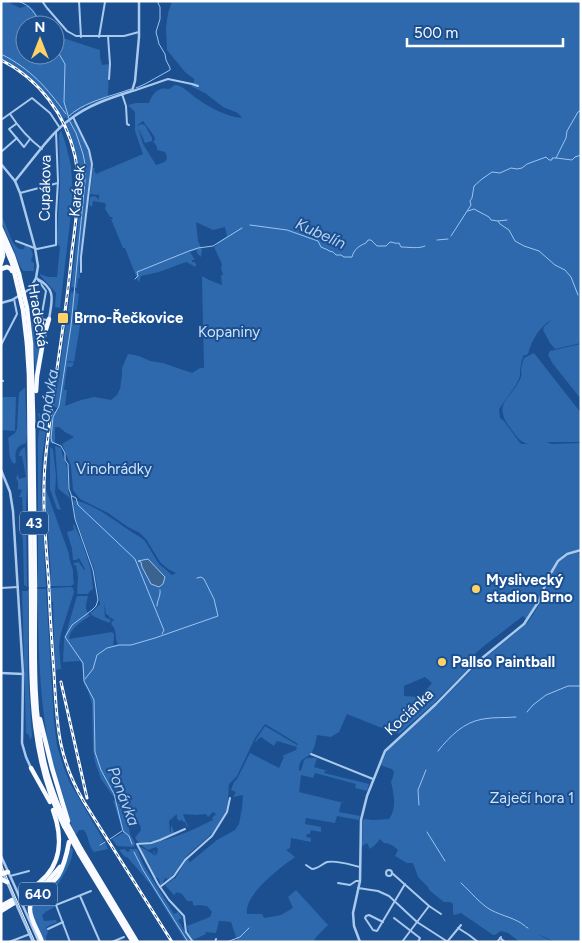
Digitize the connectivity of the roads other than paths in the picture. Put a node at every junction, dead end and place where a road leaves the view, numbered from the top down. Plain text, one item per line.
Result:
1 (42, 1) edge
2 (79, 1) edge
3 (139, 1) edge
4 (105, 2) edge
5 (139, 32) junction
6 (108, 36) junction
7 (81, 37) junction
8 (100, 37) junction
9 (109, 79) dead end
10 (198, 86) dead end
11 (132, 91) junction
12 (122, 94) junction
13 (10, 114) junction
14 (70, 119) junction
15 (1, 120) edge
16 (16, 124) junction
17 (129, 126) dead end
18 (60, 128) junction
19 (56, 132) junction
20 (17, 138) junction
21 (30, 139) junction
22 (42, 149) junction
23 (1, 152) edge
24 (1, 164) edge
25 (15, 181) junction
26 (58, 183) junction
27 (20, 193) junction
28 (1, 229) edge
29 (1, 237) edge
30 (1, 242) edge
31 (16, 242) dead end
32 (35, 248) junction
33 (1, 262) edge
34 (1, 269) edge
35 (81, 272) dead end
36 (16, 275) junction
37 (36, 278) junction
38 (14, 299) junction
39 (1, 303) edge
40 (41, 319) junction
41 (49, 319) junction
42 (44, 336) junction
43 (29, 344) junction
44 (1, 345) edge
45 (33, 414) junction
46 (32, 440) junction
47 (1, 470) edge
48 (581, 550) edge
49 (18, 587) junction
50 (1, 588) edge
51 (33, 588) junction
52 (1, 673) edge
53 (23, 674) junction
54 (36, 688) junction
55 (311, 754) dead end
56 (31, 768) joint
57 (45, 779) junction
58 (373, 779) junction
59 (230, 798) dead end
60 (51, 804) junction
61 (68, 821) dead end
62 (63, 826) junction
63 (185, 829) dead end
64 (69, 842) dead end
65 (80, 851) junction
66 (66, 855) junction
67 (1, 856) edge
68 (306, 865) dead end
69 (360, 867) junction
70 (29, 871) dead end
71 (392, 873) dead end
72 (4, 874) edge
73 (360, 881) junction
74 (7, 882) joint
75 (338, 883) dead end
76 (405, 884) junction
77 (160, 887) junction
78 (358, 888) junction
79 (91, 891) dead end
80 (80, 896) junction
81 (395, 901) junction
82 (3, 905) edge
83 (429, 906) junction
84 (1, 911) edge
85 (441, 914) dead end
86 (394, 918) dead end
87 (63, 922) junction
88 (382, 922) junction
89 (417, 922) junction
90 (461, 925) dead end
91 (458, 928) junction
92 (48, 929) dead end
93 (410, 930) junction
94 (30, 934) junction
95 (124, 937) dead end
96 (135, 941) edge
97 (9, 942) edge
98 (33, 942) edge
99 (40, 942) edge
100 (70, 942) edge
101 (100, 942) edge
102 (112, 942) edge
103 (193, 942) edge
104 (360, 942) edge
105 (402, 942) edge
106 (418, 942) edge
107 (448, 942) edge
108 (478, 942) edge
109 (497, 942) edge
110 (505, 942) edge

1 - 7 street
2 - 7 street
3 - 5 street
4 - 8 street
5 - 6 street
5 - 11 street
6 - 8 street
6 - 9 street
7 - 8 street
10 - 11 street
11 - 12 street
12 - 14 street
12 - 17 street
13 - 15 street
13 - 16 street
13 - 18 street
14 - 18 street
14 - 35 street, Karásek
16 - 20 street
16 - 21 street
18 - 19 street
19 - 22 street
19 - 26 street, Cupákova
20 - 21 street
20 - 23 street
21 - 22 street
22 - 25 street
24 - 25 street
25 - 27 street
26 - 27 street
26 - 32 street, Cupákova
27 - 32 street
28 - 36 highway, Hradecká / 43
29 - 36 highway, Hradecká / 43
30 - 33 highway
31 - 32 street
32 - 37 street
34 - 36 highway
36 - 43 highway, Hradecká / 43, bridge
36 - 43 highway, Hradecká / 43, bridge
37 - 38 street
37 - 40 street
37 - 41 street
38 - 39 street
38 - 44 street
40 - 41 street
40 - 42 highway
41 - 42 highway
42 - 45 highway
43 - 45 highway, Hradecká / 43
43 - 46 highway, Hradecká / 43
45 - 46 highway, Hradecká / 43
46 - 51 highway, 43
47 - 49 street
48 - 58 street, Kociánka
49 - 50 street
49 - 53 street
51 - 54 highway, 43
51 - 57 highway, 43
52 - 53 street
53 - 56 street
54 - 61 highway
54 - 65 highway, 43, bridge
55 - 58 street
56 - 60 highway
57 - 60 highway, 640
57 - 62 highway, 43
58 - 69 street, Kociánka
59 - 77 street
60 - 62 highway
60 - 66 highway, 640
62 - 65 highway, 43, bridge
63 - 77 street
64 - 66 highway, 640
65 - 96 highway, 43
65 - 96 highway, 43
66 - 99 highway, 640
67 - 72 street
68 - 69 street
69 - 73 street, Kociánka
70 - 72 street
71 - 76 street
72 - 74 highway
72 - 99 street, bridge
73 - 75 street
73 - 78 street, Kociánka
74 - 94 street, bridge
76 - 81 street
76 - 83 street
77 - 103 street
78 - 81 street
78 - 104 street, Kociánka
79 - 80 street
80 - 87 street
80 - 101 street
81 - 88 street
81 - 89 street
82 - 84 highway, 640
83 - 85 street
83 - 89 street
86 - 93 street
87 - 92 street
87 - 100 street
88 - 88 street
89 - 93 street
89 - 107 street
90 - 91 street
91 - 107 street
91 - 108 street
93 - 105 street
93 - 106 street
94 - 97 street
94 - 98 street
95 - 102 street
109 - 110 street

